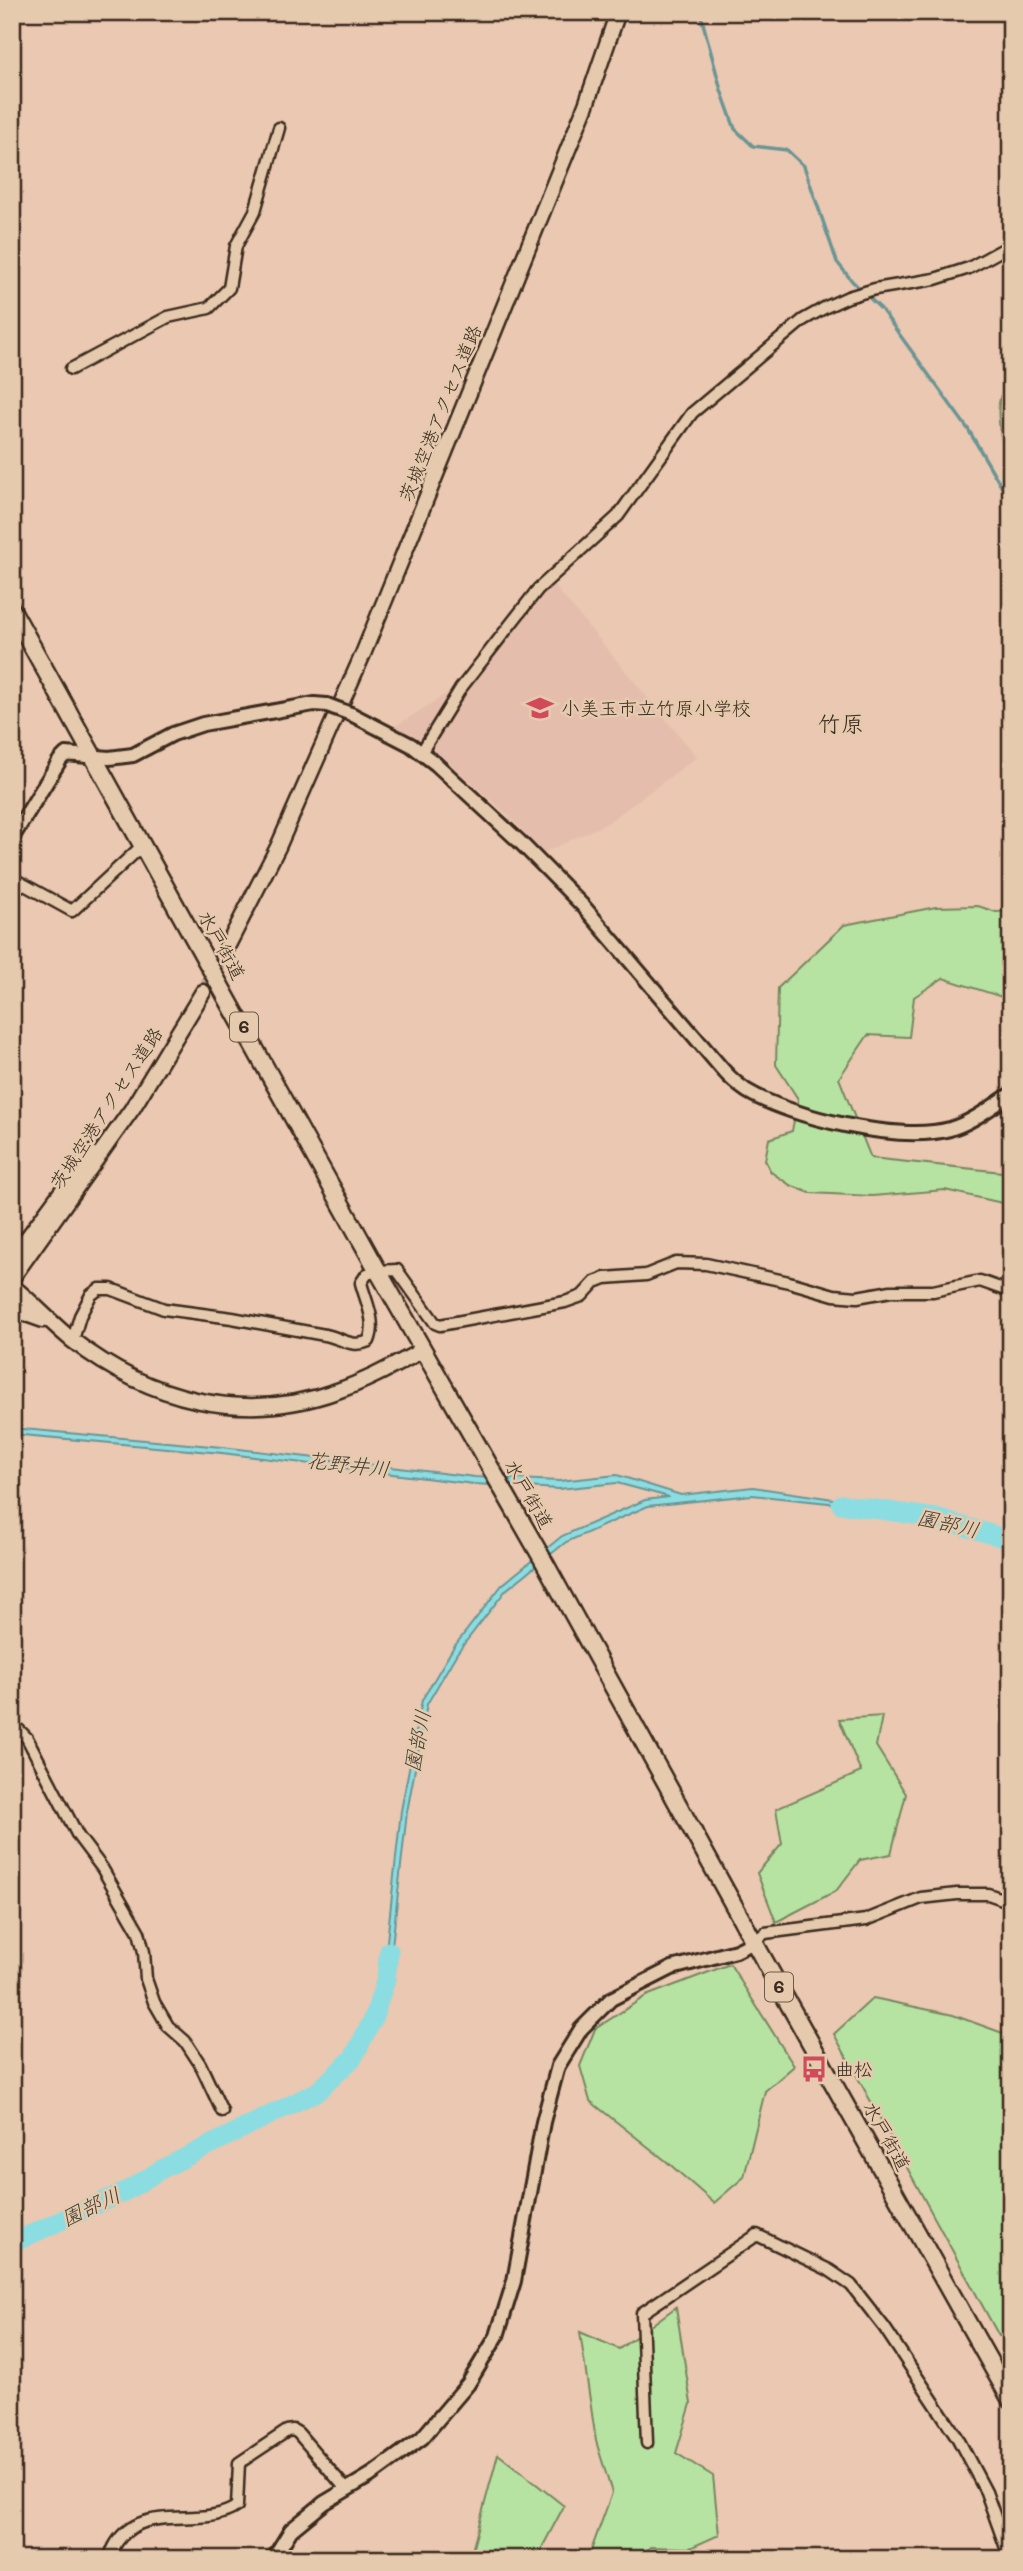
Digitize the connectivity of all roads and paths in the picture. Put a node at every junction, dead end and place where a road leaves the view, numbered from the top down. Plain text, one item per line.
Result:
1 (618, 12) edge
2 (279, 128) dead end
3 (1011, 245) edge
4 (71, 369) dead end
5 (12, 610) edge
6 (421, 753) junction
7 (92, 755) junction
8 (12, 838) edge
9 (143, 845) junction
10 (12, 878) edge
11 (223, 947) tunnel mouth
12 (1011, 1094) edge
13 (12, 1259) edge
14 (378, 1271) junction
15 (12, 1278) edge
16 (12, 1286) edge
17 (1011, 1292) edge
18 (12, 1309) edge
19 (57, 1327) junction
20 (73, 1340) junction
21 (423, 1350) junction
22 (12, 1723) edge
23 (1011, 1902) edge
24 (754, 1942) junction
25 (222, 2111) dead end
26 (1011, 2399) edge
27 (647, 2443) dead end
28 (346, 2489) junction
29 (109, 2559) edge
30 (273, 2559) edge
31 (1010, 2559) edge

1 - 11 main road, 茨城空港アクセス道路
2 - 4 street
3 - 6 street
5 - 7 highway, 水戸街道 / 6
6 - 7 street, bridge
6 - 12 street
7 - 8 street
7 - 9 highway, 水戸街道 / 6
9 - 10 street
9 - 14 highway, 水戸街道 / 6
13 - 15 main road, 茨城空港アクセス道路
14 - 17 street
14 - 20 street
14 - 21 highway, 水戸街道 / 6
16 - 19 main road
18 - 19 main road
19 - 20 main road
20 - 21 main road
21 - 24 highway, 水戸街道 / 6
22 - 25 street
23 - 24 street
24 - 26 highway, 水戸街道 / 6
24 - 28 street
27 - 31 street
28 - 29 street
28 - 30 street

